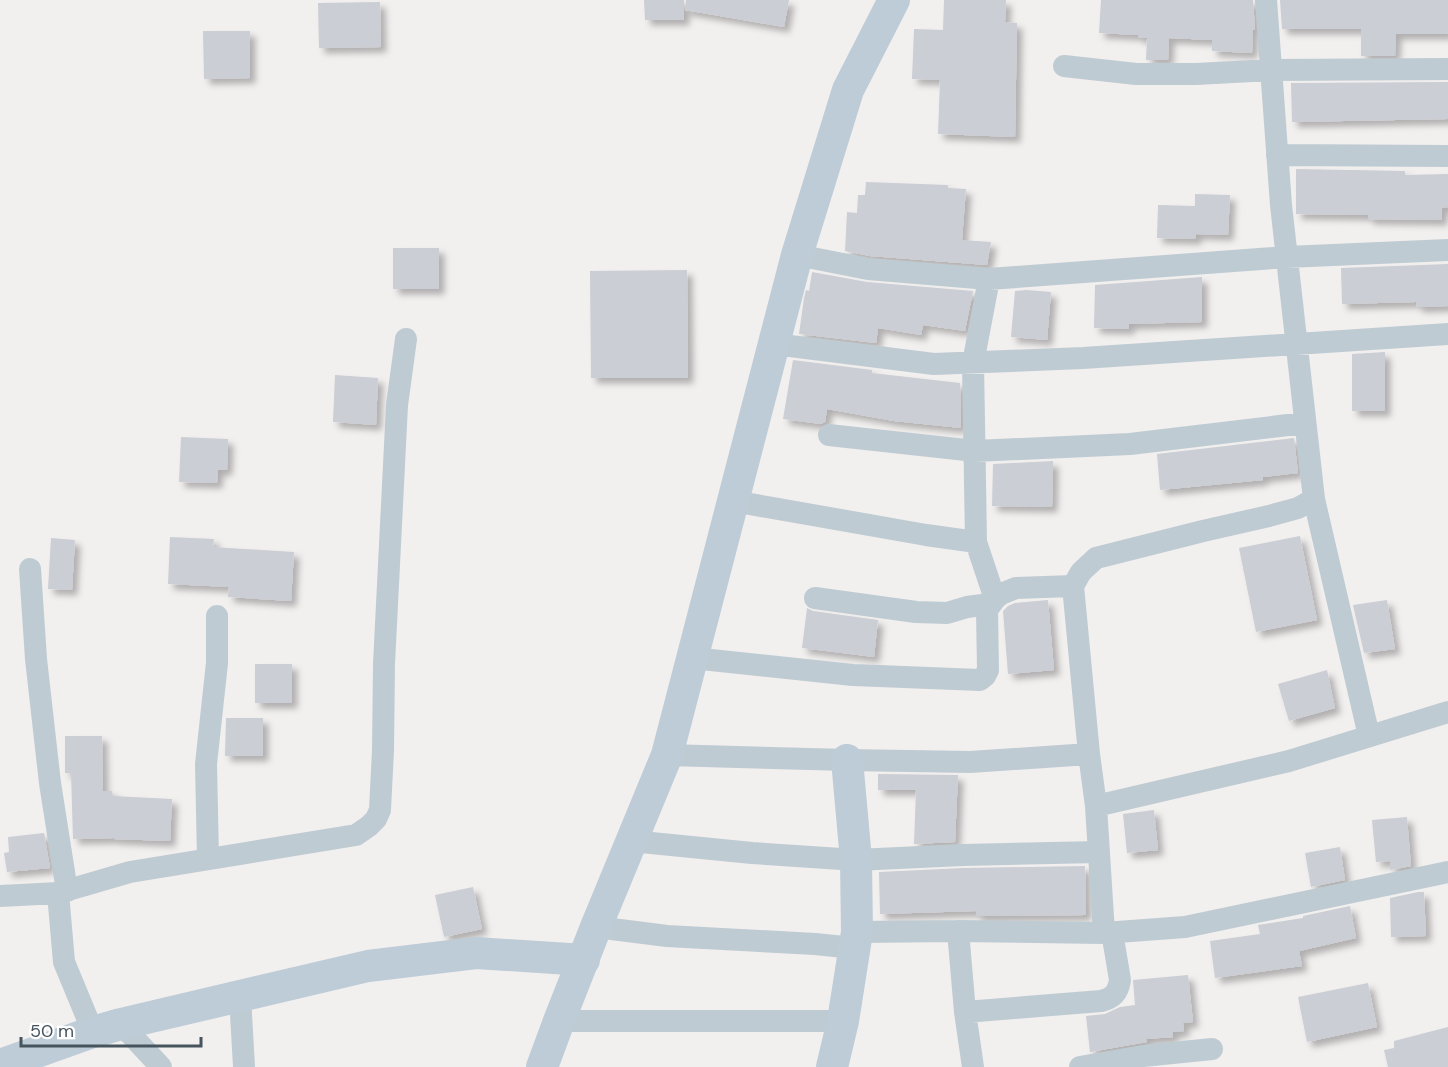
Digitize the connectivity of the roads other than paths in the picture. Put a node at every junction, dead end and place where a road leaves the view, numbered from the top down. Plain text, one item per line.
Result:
1 (894, 0) edge
2 (1266, 0) edge
3 (1064, 66) dead end
4 (1448, 69) edge
5 (1270, 70) junction
6 (1277, 155) junction
7 (1448, 156) edge
8 (1448, 250) edge
9 (797, 255) junction
10 (1287, 257) junction
11 (989, 279) junction
12 (1448, 334) edge
13 (406, 339) dead end
14 (774, 344) junction
15 (1296, 344) junction
16 (974, 363) junction
17 (1305, 423) junction
18 (829, 435) dead end
19 (975, 451) junction
20 (1314, 499) junction
21 (733, 501) junction
22 (976, 542) junction
23 (30, 569) dead end
24 (1073, 586) junction
25 (815, 598) dead end
26 (992, 602) junction
27 (217, 616) dead end
28 (692, 658) junction
29 (1448, 712) edge
30 (1369, 736) junction
31 (667, 754) junction
32 (1089, 754) junction
33 (847, 760) junction
34 (1096, 806) junction
35 (631, 841) junction
36 (1099, 852) junction
37 (208, 859) junction
38 (856, 860) junction
39 (1448, 872) edge
40 (62, 892) junction
41 (0, 896) edge
42 (596, 927) junction
43 (958, 931) junction
44 (1108, 932) junction
45 (856, 940) junction
46 (584, 960) junction
47 (240, 996) junction
48 (965, 1012) junction
49 (559, 1020) junction
50 (843, 1021) junction
51 (107, 1028) junction
52 (1212, 1049) dead end
53 (0, 1065) edge
54 (161, 1067) edge
55 (244, 1067) edge
56 (542, 1067) edge
57 (832, 1067) edge
58 (974, 1067) edge
59 (1080, 1067) edge

1 - 9 street
2 - 5 street
3 - 5 street
4 - 5 street
5 - 6 street
6 - 7 street
6 - 10 street
8 - 10 street
9 - 11 street
9 - 14 street
10 - 11 street
10 - 15 street
11 - 16 street
12 - 15 street
13 - 37 street
14 - 16 street
14 - 21 street
15 - 16 street
15 - 17 street
16 - 19 street
17 - 19 street
17 - 20 street
18 - 19 street
19 - 22 street
20 - 24 street
20 - 30 street
21 - 22 street
21 - 28 street
22 - 26 street
23 - 40 street
24 - 26 street
24 - 32 street
25 - 26 street
26 - 28 street
27 - 37 street
28 - 31 street
29 - 30 street
30 - 34 street
31 - 33 street
31 - 35 street
32 - 33 street
32 - 34 street
33 - 38 street
34 - 36 street
35 - 38 street
35 - 42 street
36 - 38 street
36 - 44 street
37 - 40 street
38 - 45 street
39 - 44 street
40 - 41 street
40 - 51 street
42 - 45 street
42 - 46 street
43 - 44 street
43 - 45 street
43 - 48 street
44 - 48 street
45 - 50 street
46 - 47 street
46 - 49 street
47 - 51 street
47 - 55 street
48 - 58 street
49 - 50 street
49 - 56 street
50 - 57 street
51 - 53 street
51 - 54 street
52 - 59 street

